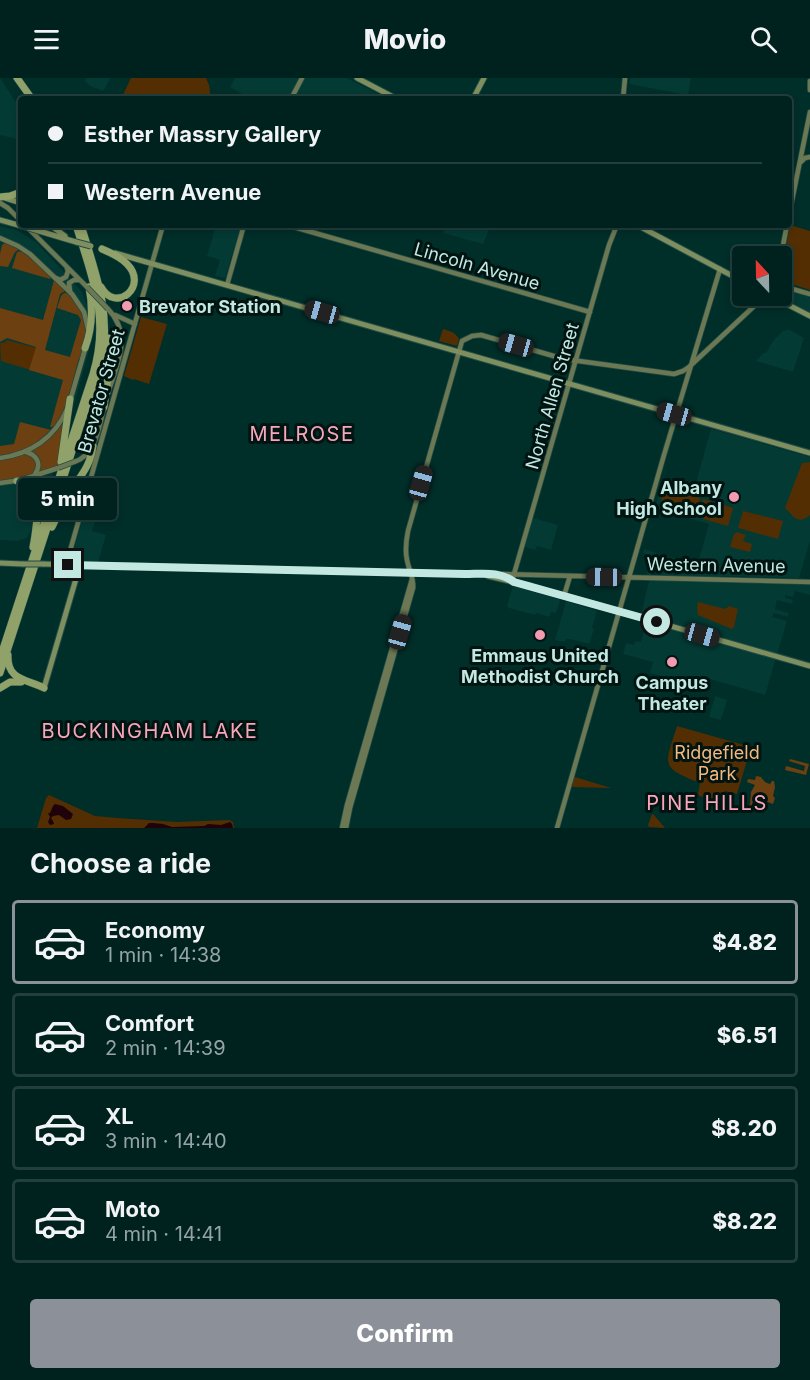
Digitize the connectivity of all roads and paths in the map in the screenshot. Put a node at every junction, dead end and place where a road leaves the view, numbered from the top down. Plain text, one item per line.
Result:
1 (16, 78) edge
2 (302, 78) edge
3 (357, 78) edge
4 (485, 78) edge
5 (625, 78) edge
6 (810, 81) edge
7 (810, 90) edge
8 (27, 96) edge
9 (27, 96) edge
10 (293, 96) edge
11 (392, 96) edge
12 (476, 96) edge
13 (623, 96) edge
14 (810, 112) edge
15 (801, 153) junction
16 (810, 157) edge
17 (799, 164) junction
18 (18, 193) edge
19 (0, 197) edge
20 (792, 200) edge
21 (18, 202) edge
22 (0, 203) edge
23 (0, 222) edge
24 (17, 223) edge
25 (28, 228) edge
26 (31, 228) edge
27 (55, 228) edge
28 (76, 228) edge
29 (82, 228) edge
30 (162, 228) edge
31 (243, 228) edge
32 (297, 228) edge
33 (616, 228) edge
34 (643, 228) edge
35 (786, 228) edge
36 (0, 238) edge
37 (76, 240) junction
38 (783, 246) edge
39 (102, 249) joint
40 (121, 256) junction
41 (152, 263) junction
42 (66, 267) junction
43 (720, 269) junction
44 (94, 270) junction
45 (732, 275) edge
46 (56, 278) junction
47 (81, 281) junction
48 (227, 285) junction
49 (792, 289) edge
50 (72, 294) junction
51 (810, 294) edge
52 (103, 300) junction
53 (754, 306) edge
54 (790, 306) edge
55 (108, 309) junction
56 (590, 312) junction
57 (810, 316) edge
58 (134, 326) junction
59 (122, 338) junction
60 (85, 348) junction
61 (459, 352) junction
62 (576, 361) junction
63 (691, 366) junction
64 (569, 384) junction
65 (70, 399) junction
66 (104, 407) junction
67 (676, 414) junction
68 (93, 446) junction
69 (25, 452) junction
70 (810, 453) edge
71 (0, 458) edge
72 (30, 477) junction
73 (17, 481) junction
74 (1, 482) edge
75 (49, 508) junction
76 (40, 562) junction
77 (0, 563) edge
78 (66, 565) junction
79 (80, 565) junction
80 (412, 575) junction
81 (570, 576) junction
82 (27, 577) junction
83 (511, 578) junction
84 (629, 578) junction
85 (810, 582) edge
86 (564, 596) junction
87 (620, 612) junction
88 (12, 630) junction
89 (0, 651) edge
90 (0, 658) edge
91 (810, 666) edge
92 (0, 673) edge
93 (0, 688) edge
94 (44, 688) junction
95 (344, 828) edge
96 (557, 828) edge

1 - 8 highway
1 - 9 highway
2 - 10 street
3 - 11 main road
4 - 12 main road
5 - 13 street
6 - 7 street
14 - 15 street
15 - 16 street
15 - 17 street
16 - 17 street
17 - 20 street
18 - 19 highway
19 - 21 main road
22 - 24 street
23 - 24 main road
25 - 42 street
26 - 37 main road, bridge
27 - 37 main road
28 - 37 highway
29 - 44 highway
30 - 41 street, Brevator Street
31 - 48 street
32 - 56 street, Lincoln Avenue
33 - 56 street, North Allen Street
34 - 43 main road
35 - 38 street
36 - 46 street
37 - 39 main road, bridge
37 - 60 highway
37 - 75 highway
39 - 40 highway
40 - 41 main road
40 - 44 highway
41 - 48 main road
41 - 58 street, Brevator Street
42 - 46 street
42 - 47 street
43 - 45 main road
43 - 63 street
44 - 52 highway
46 - 50 street
47 - 50 street
47 - 55 street, bridge
48 - 61 main road
49 - 51 street
50 - 60 street
52 - 66 highway
52 - 76 highway
53 - 63 street
54 - 57 main road
55 - 58 street
55 - 59 street
56 - 62 street, North Allen Street
58 - 59 street
58 - 78 street, Brevator Street
59 - 66 street
60 - 65 street
61 - 62 street
61 - 64 main road
61 - 80 street
62 - 63 street
62 - 64 street, North Allen Street
63 - 67 street
64 - 67 main road
64 - 83 street, North Allen Street
65 - 69 street
65 - 75 highway
66 - 68 street
67 - 70 main road
67 - 84 street
68 - 72 street, bridge
68 - 76 highway
69 - 71 street
69 - 72 street
72 - 73 street
73 - 74 street
73 - 82 highway
75 - 82 highway
76 - 77 main road, bridge
76 - 78 main road
76 - 88 highway
78 - 79 main road
79 - 80 main road
79 - 94 main road
80 - 83 main road
80 - 95 street
81 - 83 street, Western Avenue
81 - 84 street, Western Avenue
81 - 86 street
82 - 88 highway
83 - 86 main road
84 - 85 street, Western Avenue
84 - 87 street
86 - 87 main road
87 - 91 main road
87 - 96 street
88 - 89 highway
88 - 90 highway
88 - 92 highway
88 - 94 highway
93 - 94 highway

